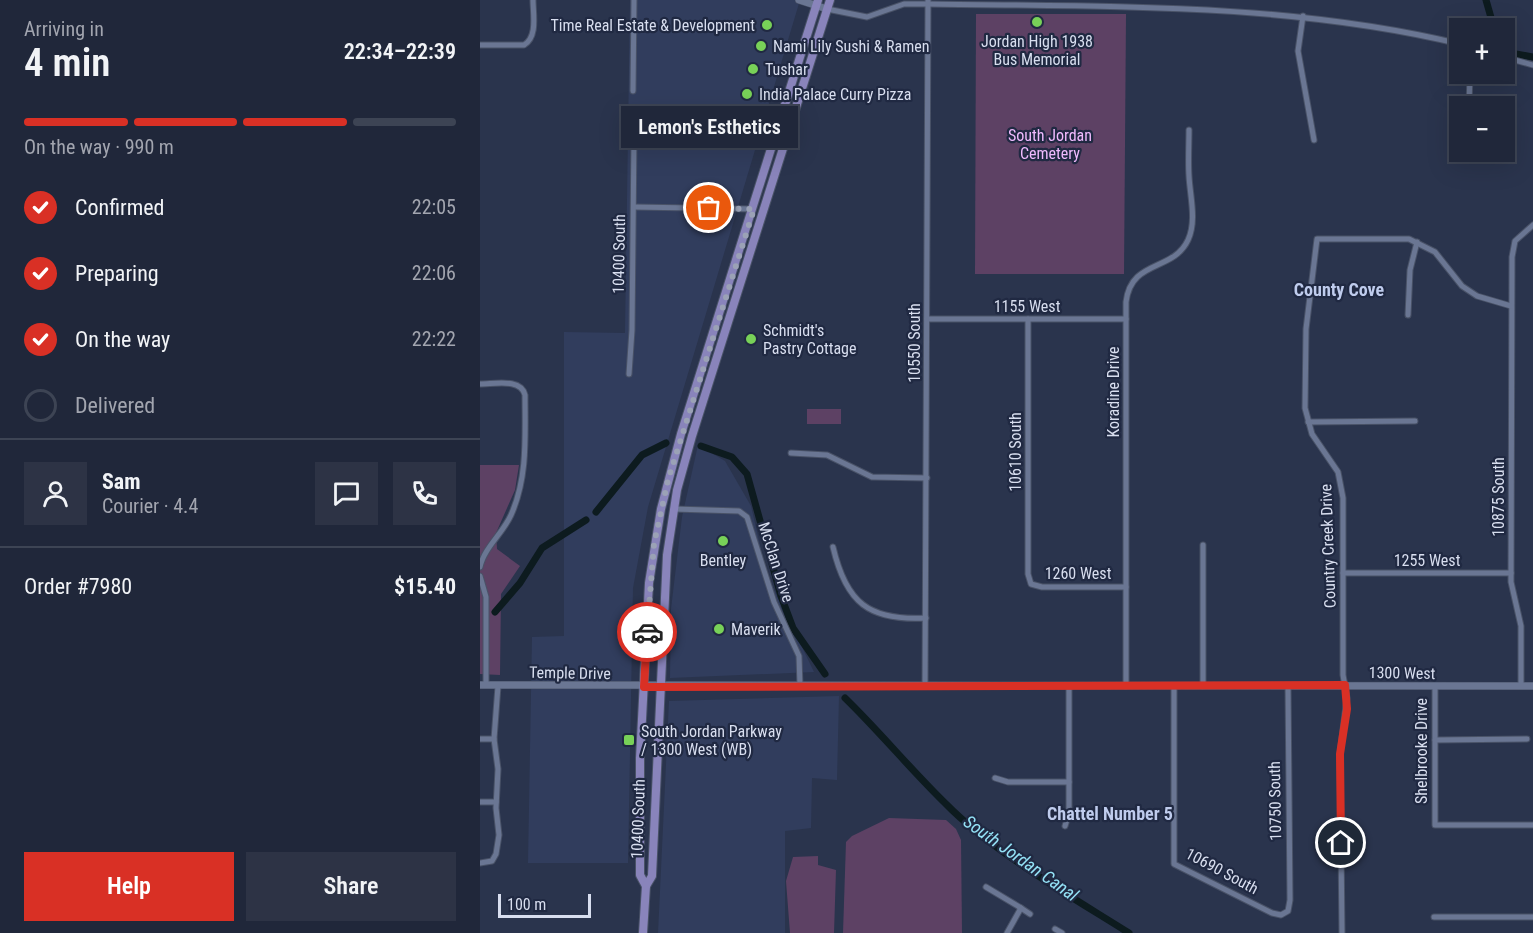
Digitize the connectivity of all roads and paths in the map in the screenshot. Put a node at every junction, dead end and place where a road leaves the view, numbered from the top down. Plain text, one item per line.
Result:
1 (533, 0) edge
2 (634, 0) edge
3 (799, 0) edge
4 (830, 0) edge
5 (1133, 0) edge
6 (928, 2) edge
7 (817, 3) edge
8 (1133, 8) junction
9 (827, 9) junction
10 (1303, 16) junction
11 (1449, 41) edge
12 (480, 45) edge
13 (1515, 60) edge
14 (1533, 64) edge
15 (633, 91) dead end
16 (1189, 130) dead end
17 (634, 135) dead end
18 (1314, 140) dead end
19 (775, 142) junction
20 (786, 146) junction
21 (634, 207) junction
22 (754, 209) junction
23 (1533, 225) edge
24 (1417, 242) junction
25 (1511, 306) junction
26 (1408, 315) dead end
27 (927, 320) junction
28 (1028, 320) junction
29 (1126, 320) junction
30 (628, 374) dead end
31 (480, 384) edge
32 (1308, 422) junction
33 (1415, 422) dead end
34 (791, 453) dead end
35 (927, 478) junction
36 (674, 509) junction
37 (1203, 544) dead end
38 (833, 547) dead end
39 (480, 567) edge
40 (1343, 573) junction
41 (1511, 573) junction
42 (480, 576) edge
43 (1031, 584) joint
44 (1126, 587) junction
45 (926, 618) junction
46 (483, 685) edge
47 (1345, 685) junction
48 (498, 686) junction
49 (800, 686) junction
50 (925, 686) junction
51 (1069, 686) junction
52 (1126, 686) junction
53 (1174, 686) junction
54 (1203, 686) junction
55 (1288, 686) junction
56 (1521, 686) junction
57 (1533, 686) edge
58 (644, 687) junction
59 (659, 687) junction
60 (1435, 687) junction
61 (480, 739) edge
62 (494, 739) junction
63 (1527, 739) dead end
64 (1435, 740) junction
65 (994, 778) dead end
66 (1069, 782) junction
67 (480, 802) edge
68 (496, 802) junction
69 (1533, 825) edge
70 (1065, 826) dead end
71 (480, 863) edge
72 (646, 886) junction
73 (986, 887) dead end
74 (1021, 908) junction
75 (1030, 914) dead end
76 (1286, 915) joint
77 (1434, 917) dead end
78 (1533, 917) edge
79 (1055, 929) dead end
80 (643, 933) edge
81 (1007, 933) edge
82 (1062, 933) edge
83 (1342, 933) edge

1 - 12 street
2 - 15 street
3 - 7 street
4 - 9 main road, 10400 South
5 - 8 street
6 - 8 street
6 - 9 street
6 - 27 street, 10550 South
7 - 9 street
7 - 19 main road, 10400 South
8 - 10 street
9 - 20 main road, 10400 South
10 - 11 street
10 - 18 street
13 - 14 street
16 - 29 street, Koradine Drive
17 - 21 street, 10400 South
19 - 20 main road
19 - 22 main road, 10400 South
20 - 36 main road, 10400 South
21 - 22 street
21 - 30 street, 10400 South
22 - 58 main road, 10400 South
23 - 25 street, 10875 South
24 - 25 street, Country Creek Drive
24 - 26 street
24 - 32 street, Country Creek Drive
25 - 41 street, 10875 South
27 - 28 street, 1155 West
27 - 35 street, 10550 South
28 - 29 street, 1155 West
28 - 43 street, 10610 South
29 - 44 street, Koradine Drive
31 - 39 street
32 - 33 street
32 - 40 street, Country Creek Drive
34 - 35 street
35 - 45 street, 10550 South
36 - 49 street, McClan Drive
36 - 59 main road, 10400 South
37 - 54 street
38 - 45 street
40 - 41 street, 1255 West
40 - 47 street, Country Creek Drive
41 - 56 street, 10875 South
42 - 46 street
43 - 44 street, 1260 West
44 - 52 street, Koradine Drive
45 - 50 street, 10550 South
46 - 48 street, Temple Drive
47 - 55 street, 1300 West
47 - 60 street, 1300 West
47 - 83 street, Country Creek Drive
48 - 58 street, Temple Drive
48 - 62 street
49 - 50 street, 1300 West
49 - 59 street, 1300 West
50 - 51 street, 1300 West
51 - 52 street, 1300 West
51 - 66 street
52 - 53 street, 1300 West
53 - 54 street, 1300 West
53 - 76 street, 10690 South
54 - 55 street, 1300 West
55 - 76 street, 10750 South
56 - 57 street, 1300 West
56 - 60 street, 1300 West
58 - 59 street, Temple Drive
58 - 72 main road, 10400 South
59 - 72 main road, 10400 South
60 - 64 street, Shelbrooke Drive
61 - 62 street
62 - 68 street
63 - 64 street
64 - 69 street, Shelbrooke Drive
65 - 66 street
66 - 70 street
67 - 68 street
68 - 71 street
72 - 80 main road
73 - 74 street
74 - 75 street
74 - 81 street
77 - 78 street
79 - 82 street

